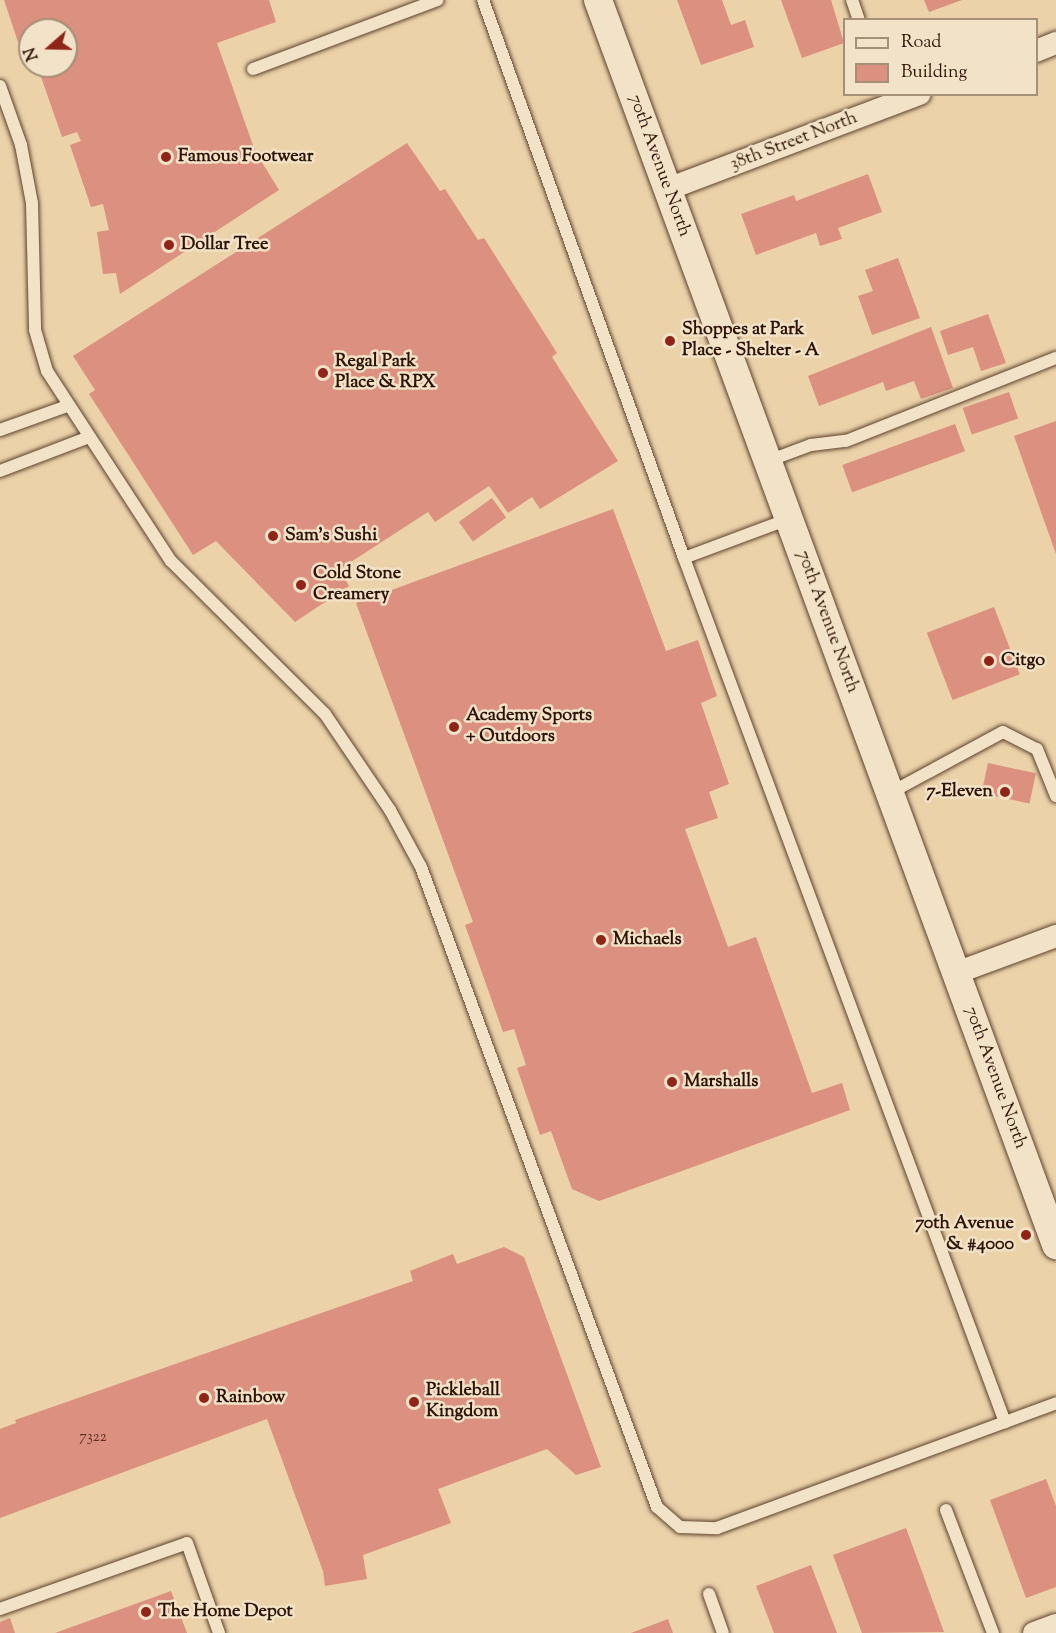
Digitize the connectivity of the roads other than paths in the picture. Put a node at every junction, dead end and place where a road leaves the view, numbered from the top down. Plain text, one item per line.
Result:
1 (438, 0) edge
2 (483, 0) edge
3 (598, 0) edge
4 (852, 0) edge
5 (859, 18) edge
6 (1056, 43) edge
7 (1038, 50) edge
8 (253, 69) dead end
9 (0, 87) edge
10 (909, 96) edge
11 (888, 100) edge
12 (668, 189) junction
13 (1056, 358) edge
14 (67, 406) junction
15 (0, 430) edge
16 (87, 438) junction
17 (768, 461) junction
18 (0, 471) edge
19 (789, 519) junction
20 (684, 558) junction
21 (890, 793) junction
22 (1056, 796) edge
23 (1056, 936) edge
24 (956, 973) junction
25 (1056, 1245) edge
26 (1056, 1403) edge
27 (1005, 1422) junction
28 (945, 1510) dead end
29 (709, 1594) dead end
30 (0, 1609) edge
31 (1056, 1625) edge
32 (219, 1633) edge
33 (723, 1633) edge
34 (993, 1633) edge
35 (1034, 1633) edge

1 - 8 lane
2 - 20 lane
3 - 12 street, 70th Avenue North
4 - 5 lane
6 - 7 street
9 - 14 lane
10 - 11 street, 38th Street North
11 - 12 street, 38th Street North
12 - 17 street, 70th Avenue North
13 - 17 lane
14 - 15 lane
14 - 16 lane
16 - 18 lane
16 - 27 lane
17 - 19 street, 70th Avenue North
19 - 20 lane
19 - 21 street, 70th Avenue North
20 - 27 lane
21 - 22 lane
21 - 24 street, 70th Avenue North
23 - 24 street
24 - 25 street, 70th Avenue North
26 - 27 lane
28 - 34 lane
29 - 33 lane
30 - 32 lane
31 - 35 street

